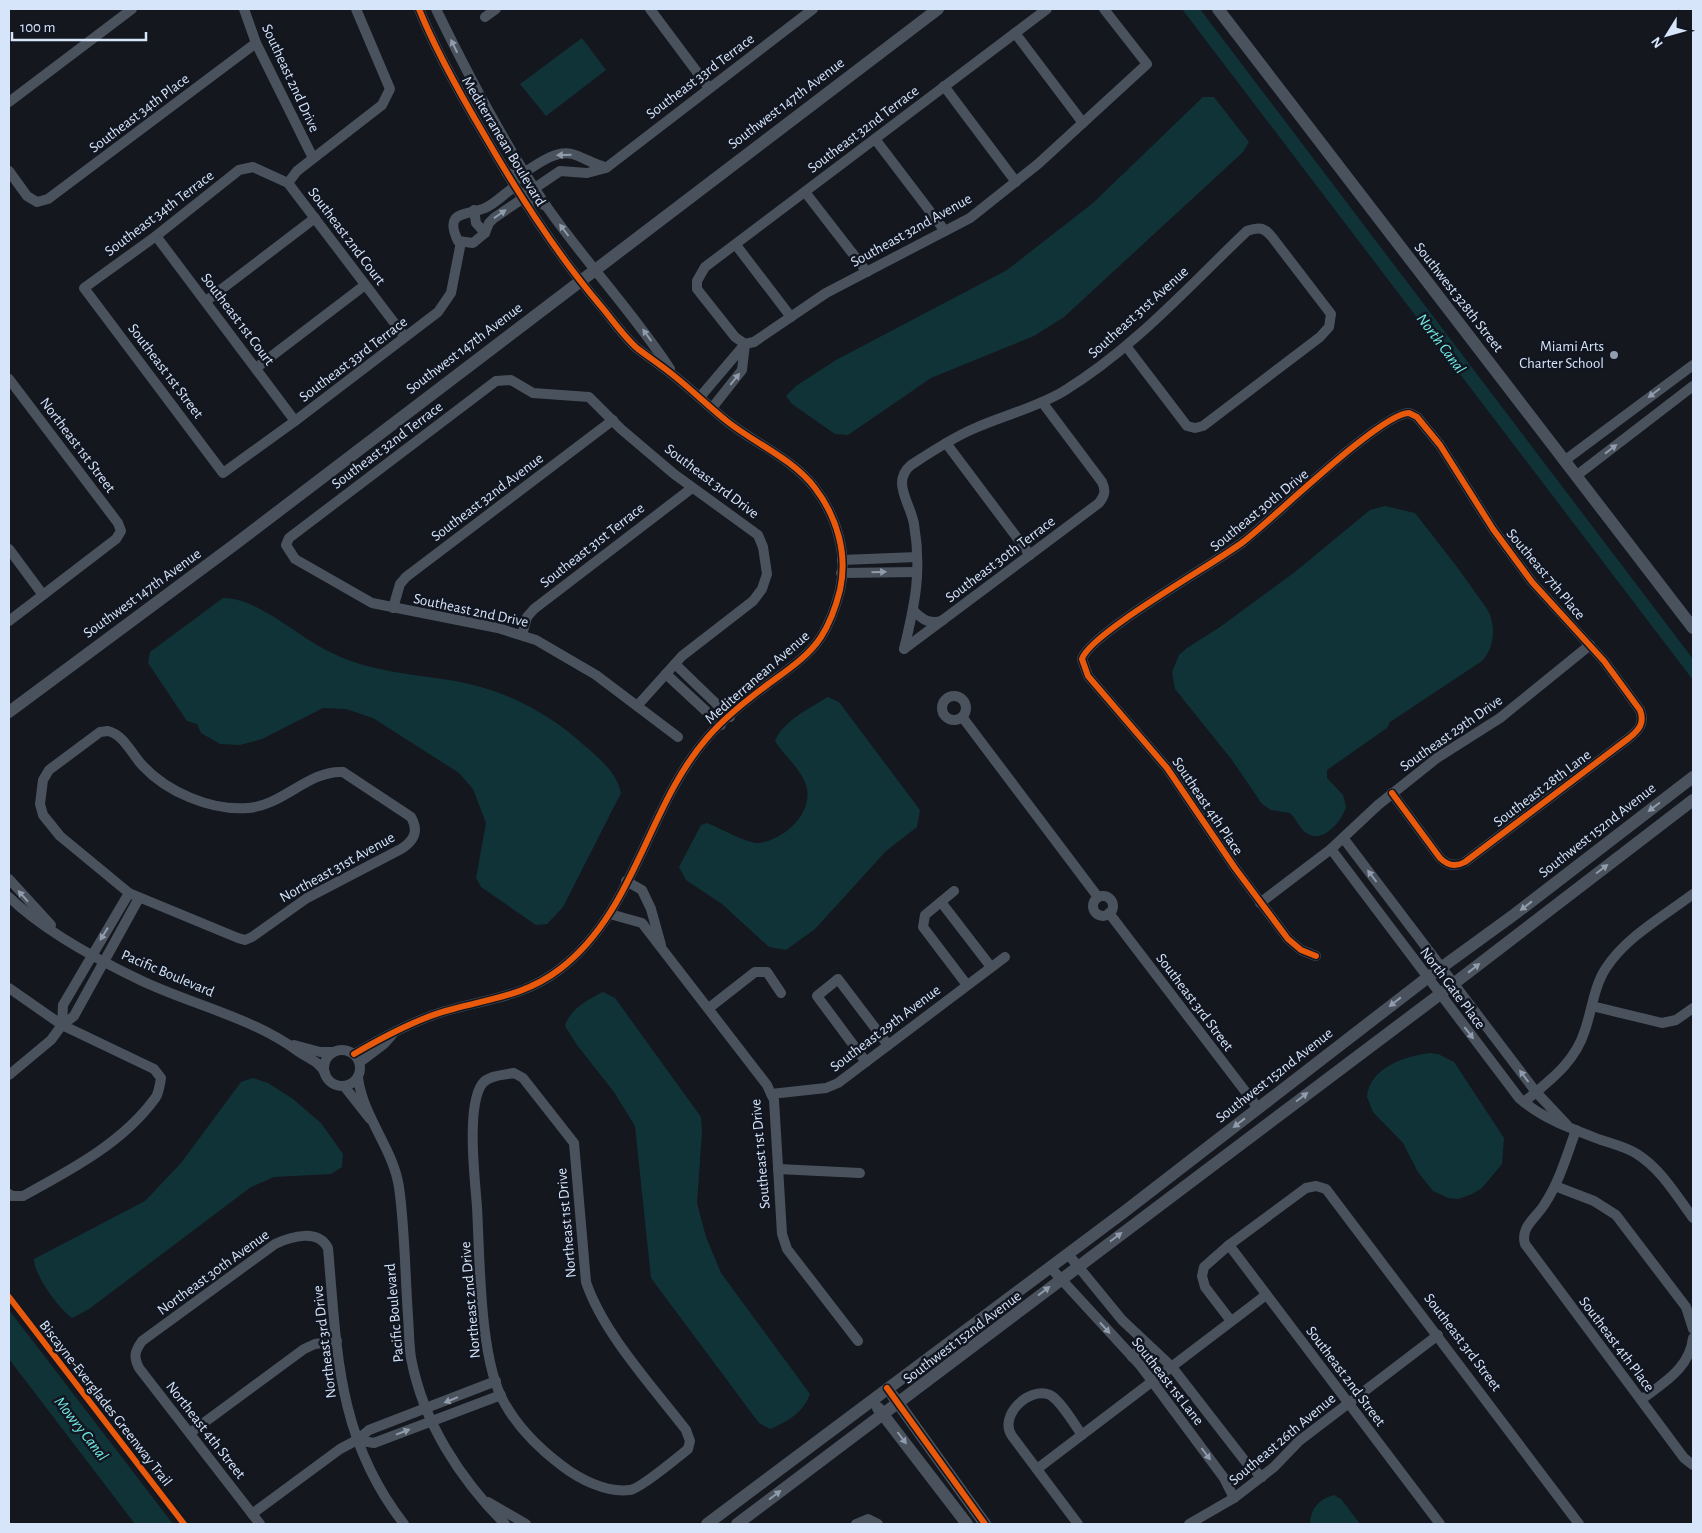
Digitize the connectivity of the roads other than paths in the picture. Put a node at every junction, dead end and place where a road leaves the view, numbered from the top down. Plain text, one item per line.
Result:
1 (132, 9) edge
2 (244, 9) edge
3 (356, 9) edge
4 (419, 9) edge
5 (436, 9) edge
6 (496, 9) edge
7 (650, 9) edge
8 (813, 9) edge
9 (938, 9) edge
10 (1047, 9) edge
11 (1104, 9) edge
12 (1218, 9) edge
13 (485, 18) dead end
14 (1015, 33) junction
15 (256, 43) junction
16 (944, 86) junction
17 (709, 88) junction
18 (9, 102) edge
19 (1083, 123) junction
20 (875, 139) junction
21 (313, 158) junction
22 (253, 167) joint
23 (606, 168) junction
24 (9, 171) edge
25 (505, 171) junction
26 (525, 172) junction
27 (288, 182) junction
28 (1016, 182) junction
29 (514, 187) junction
30 (535, 188) junction
31 (805, 192) junction
32 (522, 199) junction
33 (547, 206) junction
34 (474, 210) junction
35 (315, 218) junction
36 (945, 231) junction
37 (485, 234) junction
38 (156, 236) junction
39 (461, 242) junction
40 (736, 244) junction
41 (593, 269) junction
42 (866, 272) junction
43 (579, 280) junction
44 (364, 285) junction
45 (84, 288) joint
46 (206, 302) junction
47 (791, 317) junction
48 (405, 338) junction
49 (745, 344) junction
50 (1126, 346) junction
51 (1693, 365) edge
52 (256, 368) junction
53 (674, 376) junction
54 (504, 379) joint
55 (9, 380) edge
56 (1693, 386) edge
57 (700, 397) junction
58 (1042, 402) junction
59 (712, 408) junction
60 (1409, 413) joint
61 (613, 420) junction
62 (295, 421) junction
63 (946, 443) junction
64 (1564, 461) junction
65 (224, 473) joint
66 (1576, 476) junction
67 (692, 488) junction
68 (289, 538) joint
69 (9, 549) edge
70 (1030, 555) junction
71 (917, 557) junction
72 (842, 560) junction
73 (917, 572) junction
74 (841, 573) junction
75 (44, 595) junction
76 (393, 608) junction
77 (913, 610) junction
78 (944, 620) junction
79 (9, 621) edge
80 (1693, 628) edge
81 (522, 636) junction
82 (1590, 645) junction
83 (675, 664) junction
84 (1082, 666) joint
85 (666, 674) junction
86 (693, 681) junction
87 (684, 690) junction
88 (637, 706) junction
89 (9, 712) edge
90 (730, 717) junction
91 (963, 718) dead end
92 (721, 725) junction
93 (1640, 728) joint
94 (678, 737) dead end
95 (1693, 777) edge
96 (1392, 793) junction
97 (1693, 800) edge
98 (1344, 839) junction
99 (1331, 849) junction
100 (9, 879) edge
101 (626, 881) junction
102 (954, 891) dead end
103 (129, 893) junction
104 (1693, 894) edge
105 (9, 896) edge
106 (139, 898) junction
107 (941, 902) junction
108 (1260, 903) junction
109 (1396, 909) junction
110 (116, 914) junction
111 (610, 914) junction
112 (653, 916) junction
113 (1383, 920) junction
114 (128, 921) junction
115 (642, 923) junction
116 (63, 936) junction
117 (662, 946) junction
118 (92, 954) junction
119 (1316, 956) dead end
120 (1005, 957) dead end
121 (105, 962) junction
122 (991, 967) junction
123 (1442, 967) junction
124 (1427, 978) junction
125 (1454, 983) junction
126 (967, 985) junction
127 (9, 988) edge
128 (781, 993) dead end
129 (1439, 995) junction
130 (66, 999) junction
131 (1592, 1006) junction
132 (80, 1007) junction
133 (709, 1008) junction
134 (1693, 1008) edge
135 (62, 1025) junction
136 (1496, 1039) junction
137 (291, 1044) junction
138 (888, 1045) junction
139 (1481, 1049) junction
140 (333, 1052) junction
141 (357, 1058) junction
142 (866, 1062) junction
143 (325, 1073) junction
144 (9, 1075) edge
145 (358, 1078) junction
146 (344, 1086) junction
147 (479, 1090) joint
148 (1536, 1092) junction
149 (771, 1094) junction
150 (1524, 1102) junction
151 (1258, 1108) junction
152 (370, 1119) junction
153 (1572, 1128) junction
154 (778, 1169) junction
155 (860, 1173) dead end
156 (1555, 1186) junction
157 (10, 1195) edge
158 (1693, 1218) edge
159 (318, 1237) joint
160 (1229, 1246) junction
161 (1068, 1254) junction
162 (1077, 1266) junction
163 (1050, 1267) junction
164 (1059, 1279) junction
165 (1266, 1295) junction
166 (1232, 1321) junction
167 (1693, 1328) edge
168 (1438, 1335) junction
169 (1693, 1338) edge
170 (336, 1341) junction
171 (858, 1341) dead end
172 (1146, 1343) junction
173 (135, 1351) joint
174 (1132, 1357) junction
175 (1172, 1367) junction
176 (496, 1381) junction
177 (1152, 1382) junction
178 (887, 1388) junction
179 (470, 1392) junction
180 (501, 1395) junction
181 (871, 1400) junction
182 (1641, 1400) junction
183 (897, 1402) junction
184 (475, 1404) junction
185 (1348, 1404) junction
186 (427, 1409) junction
187 (883, 1414) junction
188 (431, 1421) junction
189 (377, 1428) junction
190 (190, 1433) junction
191 (1082, 1435) junction
192 (357, 1440) junction
193 (382, 1440) junction
194 (1693, 1465) edge
195 (1036, 1469) junction
196 (1262, 1477) junction
197 (632, 1490) joint
198 (477, 1495) junction
199 (1234, 1498) junction
200 (252, 1514) junction
201 (260, 1524) edge
202 (404, 1524) edge
203 (505, 1524) edge
204 (526, 1524) edge
205 (708, 1524) edge
206 (736, 1524) edge
207 (856, 1524) edge
208 (878, 1524) edge
209 (967, 1524) edge
210 (985, 1524) edge
211 (1078, 1524) edge
212 (1189, 1524) edge
213 (1440, 1524) edge
214 (1580, 1524) edge

1 - 18 street
2 - 15 street, Southeast 2nd Drive
3 - 21 street
4 - 25 street, Mediterranean Boulevard
26 -> 5 street, Mediterranean Boulevard
6 - 13 street
7 - 17 street
8 - 17 street, Southeast 33rd Terrace
9 - 41 street, Southwest 147th Avenue
10 - 14 street, Southeast 32nd Terrace
11 - 19 street, Southeast 32nd Avenue
12 - 64 street, Southwest 328th Street
14 - 16 street, Southeast 32nd Terrace
14 - 19 street
15 - 21 street, Southeast 2nd Drive
15 - 24 street, Southeast 34th Place
16 - 20 street, Southeast 32nd Terrace
16 - 28 street
17 - 23 street, Southeast 33rd Terrace
19 - 28 street, Southeast 32nd Avenue
20 - 31 street, Southeast 32nd Terrace
20 - 36 street
21 - 27 street
22 - 27 street, Southeast 2nd Court
22 - 38 street, Southeast 34th Terrace
23 -> 26 street
23 - 30 street, Southeast 33rd Terrace
25 - 29 street, Mediterranean Boulevard
25 - 30 street, Mediterranean Boulevard
26 - 30 street, Mediterranean Boulevard
27 - 35 street, Southeast 2nd Court
28 - 36 street, Southeast 32nd Avenue
29 - 32 street, Mediterranean Boulevard
29 - 33 street, Mediterranean Boulevard
29 - 34 street, Southeast 33rd Terrace
30 - 33 street, Mediterranean Boulevard
31 - 40 street, Southeast 32nd Terrace
31 - 42 street
37 -> 32 street
32 - 43 street, Mediterranean Boulevard
41 -> 33 street, Mediterranean Boulevard
34 - 37 street
34 - 39 street, Southeast 33rd Terrace
35 - 44 street, Southeast 2nd Court
35 - 46 street
36 - 42 street, Southeast 32nd Avenue
37 - 39 street
38 - 45 street, Southeast 34th Terrace
38 - 46 street, Southeast 1st Court
39 - 48 street, Southeast 33rd Terrace
40 - 47 street
40 - 49 street, Southeast 32nd Terrace
41 - 43 street, Southwest 147th Avenue
53 -> 41 street, Mediterranean Avenue
42 - 47 street, Southeast 32nd Avenue
43 - 53 street, Mediterranean Avenue
43 - 89 street, Southwest 147th Avenue
44 - 48 street, Southeast 2nd Court
44 - 52 street
45 - 65 street, Southeast 1st Street
46 - 52 street, Southeast 1st Court
47 - 49 street, Southeast 32nd Avenue
48 - 62 street, Southeast 33rd Terrace
49 - 57 street, Southeast 32nd Avenue
59 -> 49 street
50 - 50 street, Southeast 31st Avenue
50 - 58 street, Southeast 31st Avenue
51 -> 64 street
52 - 62 street, Southeast 1st Court
53 - 57 street, Mediterranean Avenue
54 - 61 street, Southeast 3rd Drive
54 - 68 street, Southeast 32nd Terrace
55 - 75 street, Northeast 1st Street
66 -> 56 street
57 - 59 street, Mediterranean Avenue
58 - 63 street, Southeast 31st Avenue
58 - 70 street, Southeast 30th Terrace
59 - 72 street, Mediterranean Avenue
60 - 82 street, Southeast 7th Place
60 - 84 street, Southeast 30th Drive
61 - 67 street, Southeast 3rd Drive
61 - 76 street, Southeast 32nd Avenue
62 - 65 street, Southeast 33rd Terrace
63 - 70 street
63 - 71 street, Southeast 31st Avenue
64 - 66 street, Southwest 328th Street
66 - 80 street, Southwest 328th Street
67 - 81 street, Southeast 31st Terrace
67 - 83 street, Southeast 3rd Drive
68 - 76 street, Southeast 2nd Drive
69 - 75 street
70 - 78 street, Southeast 30th Terrace
71 - 72 street
71 - 73 street
72 - 74 street, Mediterranean Avenue
74 -> 73 street
73 - 77 street
74 - 90 street, Mediterranean Avenue
75 - 79 street
76 - 81 street, Southeast 2nd Drive
77 - 78 street
77 - 78 street, Southeast 30th Terrace
81 - 88 street, Southeast 2nd Drive
82 - 93 street, Southeast 7th Place
82 - 96 street, Southeast 29th Drive
83 - 85 street, Southeast 3rd Drive
83 - 86 street
84 - 108 street, Southeast 4th Place
85 - 87 street
85 - 88 street, Southeast 3rd Drive
86 - 87 street
86 - 90 street
87 - 92 street
88 - 94 street, Southeast 2nd Drive
90 - 92 street, Mediterranean Avenue
91 - 151 street, Southeast 3rd Street
92 - 101 street, Mediterranean Avenue
93 - 96 street, Southeast 28th Lane
95 -> 123 street, Southwest 152nd Avenue
96 - 98 street, Southeast 29th Drive
125 -> 97 street, Southwest 152nd Avenue
98 - 99 street, Southeast 29th Drive
109 -> 98 street, North Gate Place
99 - 108 street, Southeast 29th Drive
99 - 113 street, North Gate Place
116 -> 100 street, Pacific Boulevard
101 - 111 street, Mediterranean Avenue
101 - 112 street, Southeast 1st Drive
102 - 107 street
103 - 106 street
103 - 106 street, Northeast 31st Avenue
103 - 110 street
104 - 131 street
105 - 116 street, Pacific Boulevard
106 - 114 street
107 - 122 street
107 - 126 street
108 - 119 street, Southeast 4th Place
109 - 113 street
109 - 123 street, North Gate Place
110 - 114 street
110 -> 118 street
111 - 115 street
111 - 141 street, Mediterranean Avenue
112 - 115 street
112 - 117 street, Southeast 1st Drive
113 - 124 street, North Gate Place
114 - 121 street
115 - 117 street, Southeast 1st Drive
116 - 118 street, Pacific Boulevard
117 - 133 street, Southeast 1st Drive
118 - 121 street, Pacific Boulevard
118 - 130 street
120 - 122 street, Southeast 29th Avenue
121 - 132 street
121 - 137 street, Pacific Boulevard
122 - 126 street, Southeast 29th Avenue
123 - 124 street, Southwest 152nd Avenue
123 - 125 street, North Gate Place
124 - 129 street, North Gate Place
124 -> 151 street, Southwest 152nd Avenue
125 - 129 street, Southwest 152nd Avenue
125 - 136 street, North Gate Place
126 - 138 street, Southeast 29th Avenue
127 - 135 street
128 - 133 street
129 -> 139 street, North Gate Place
162 -> 129 street, Southwest 152nd Avenue
130 - 132 street
130 - 135 street
131 - 134 street
131 - 148 street
132 - 135 street
133 - 149 street, Southeast 1st Drive
135 - 144 street
135 - 157 street
136 - 139 street
148 -> 136 street, North Gate Place
137 - 140 street, Pacific Boulevard
137 - 143 street, Pacific Boulevard
138 - 142 street, Southeast 29th Avenue
138 - 142 street
139 - 150 street, North Gate Place
140 - 141 street
140 - 143 street
141 - 145 street
142 - 149 street, Southeast 29th Avenue
143 - 146 street
145 - 146 street
145 - 152 street, Pacific Boulevard
146 - 152 street, Pacific Boulevard
147 - 176 street, Northeast 2nd Drive
147 - 197 street, Northeast 1st Drive
148 - 150 street
148 - 153 street, North Gate Place
149 - 154 street, Southeast 1st Drive
150 - 153 street, North Gate Place
151 -> 161 street, Southwest 152nd Avenue
152 - 186 street, Pacific Boulevard
153 - 156 street
153 - 158 street, North Gate Place
154 - 155 street
154 - 171 street, Southeast 1st Drive
156 - 167 street
156 - 182 street, Southeast 4th Place
159 - 170 street, Northeast 3rd Drive
159 - 173 street, Northeast 30th Avenue
160 - 165 street, Southeast 2nd Street
160 - 166 street
160 - 168 street, Southeast 3rd Street
161 - 162 street, Southeast 1st Lane
161 - 163 street, Southwest 152nd Avenue
162 - 164 street, Southwest 152nd Avenue
162 - 172 street, Southeast 1st Lane
163 - 164 street, Southeast 1st Lane
163 - 178 street, Southwest 152nd Avenue
164 -> 174 street, Southeast 1st Lane
183 -> 164 street, Southwest 152nd Avenue
165 - 166 street
165 - 185 street, Southeast 2nd Street
166 - 175 street
168 - 185 street, Southeast 26th Avenue
168 - 214 street, Southeast 3rd Street
169 - 182 street
170 - 190 street
170 - 192 street, Northeast 3rd Drive
172 - 174 street
172 - 175 street, Southeast 1st Lane
173 - 190 street, Northeast 4th Street
174 - 177 street, Southeast 1st Lane
175 - 177 street
175 - 196 street, Southeast 1st Lane
176 - 179 street
176 - 180 street, Northeast 2nd Drive
177 - 191 street
177 -> 199 street, Southeast 1st Lane
178 - 181 street, Southwest 152nd Avenue
178 - 183 street
179 - 184 street
179 -> 186 street
180 - 184 street
180 - 197 street, Northeast 2nd Drive
181 - 187 street
181 - 205 street, Southwest 152nd Avenue
182 - 194 street, Southeast 4th Place
183 - 187 street, Southwest 152nd Avenue
183 - 210 street
184 - 188 street
185 - 196 street, Southeast 26th Avenue
185 - 213 street, Southeast 2nd Street
186 - 188 street, Pacific Boulevard
186 - 189 street
206 -> 187 street, Southwest 152nd Avenue
187 -> 209 street
193 -> 188 street
188 - 198 street, Pacific Boulevard
189 - 192 street
189 - 193 street
190 - 200 street, Northeast 4th Street
191 - 195 street
191 - 195 street
192 - 193 street
192 - 200 street
192 - 202 street, Northeast 3rd Drive
195 - 211 street
196 - 199 street, Southeast 26th Avenue
198 - 203 street, Pacific Boulevard
198 - 204 street, Pacific Boulevard
199 - 212 street, Southeast 26th Avenue
200 - 201 street, Northeast 4th Street
207 - 208 street

